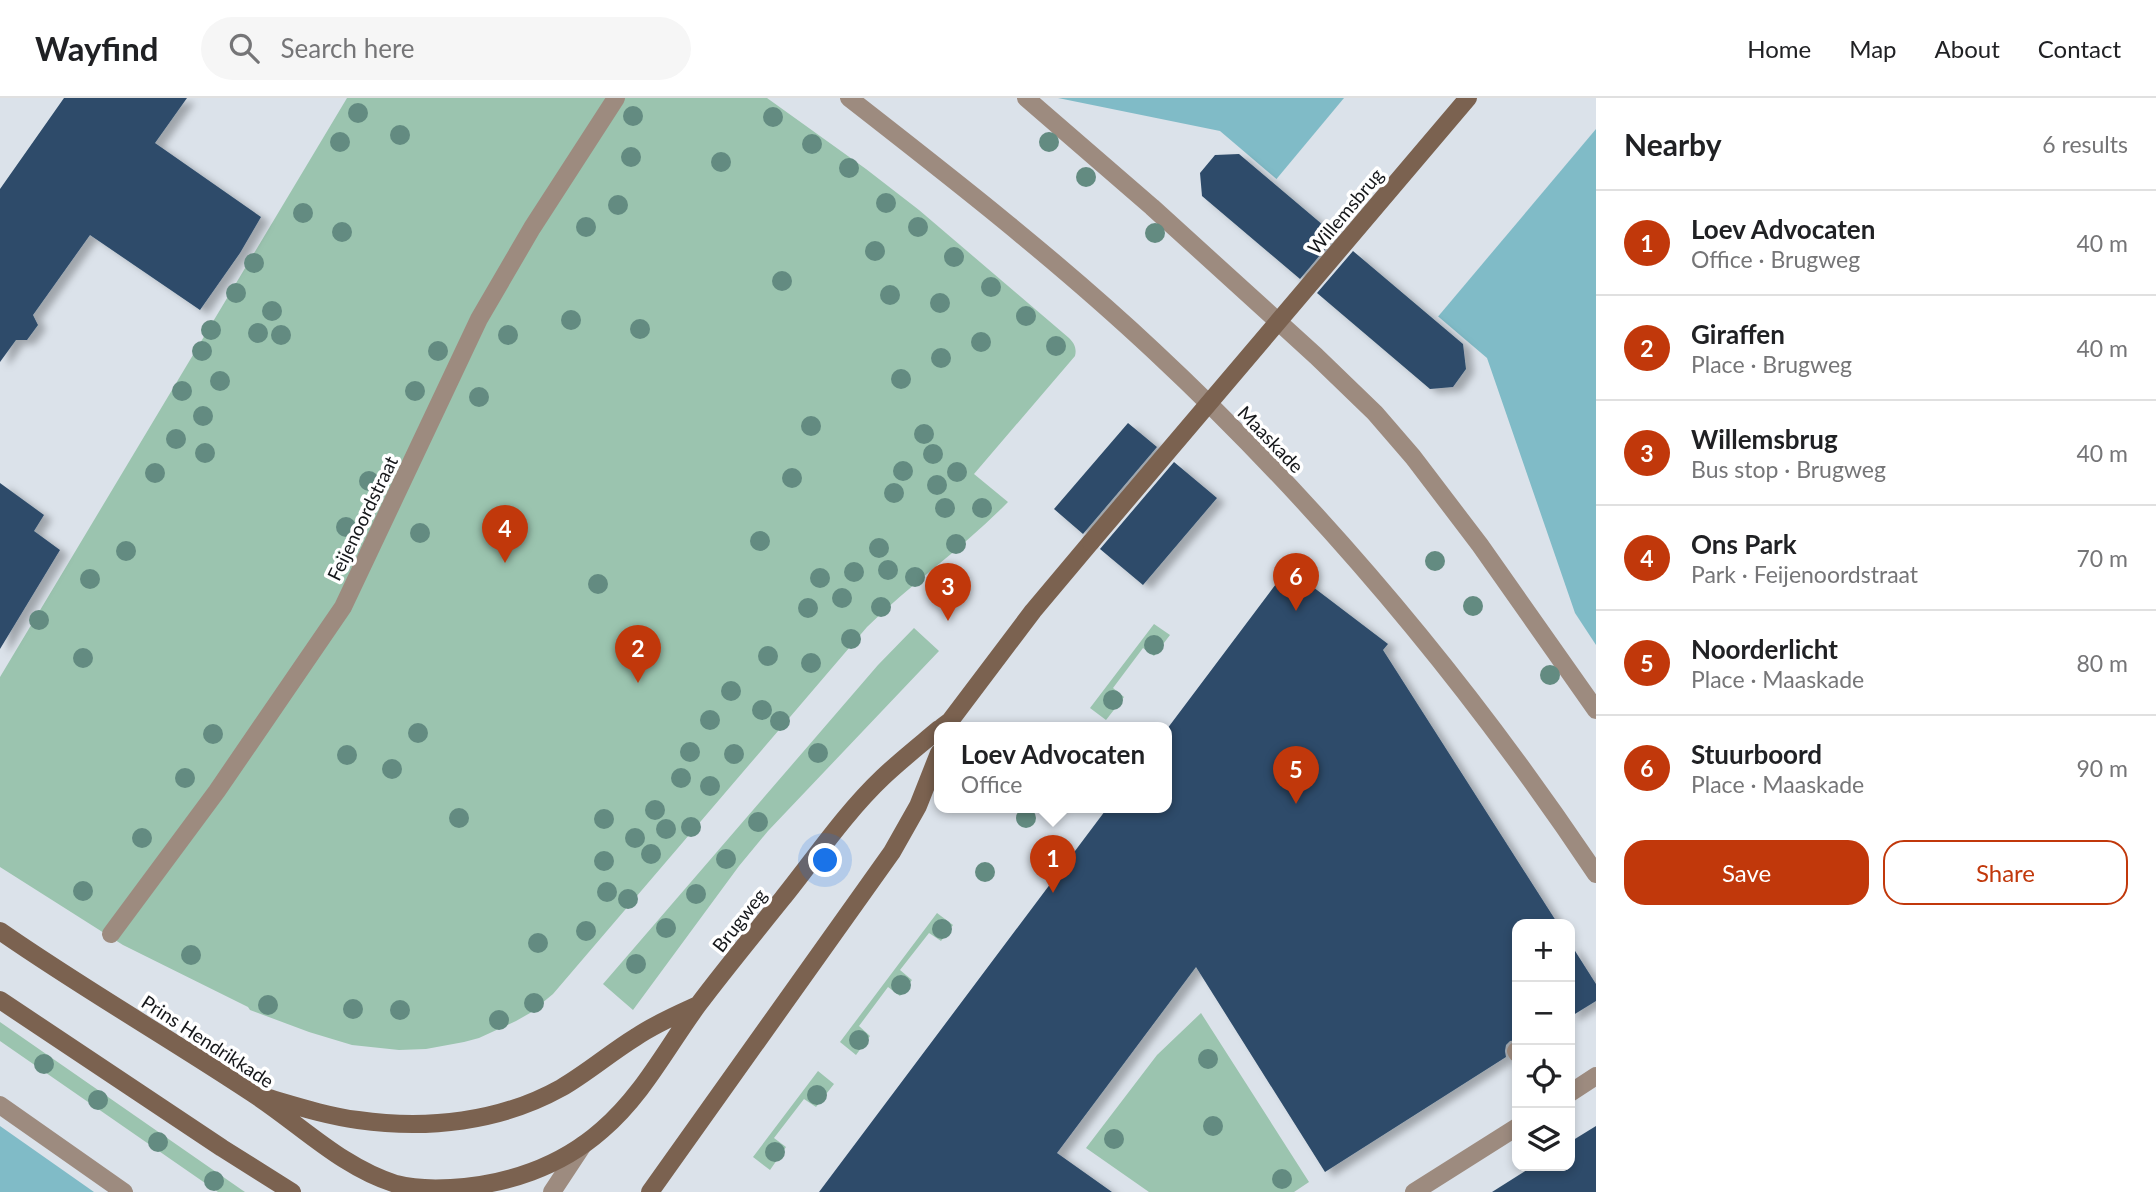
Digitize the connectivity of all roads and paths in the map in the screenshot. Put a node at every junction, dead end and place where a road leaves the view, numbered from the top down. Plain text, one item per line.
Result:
1 (616, 98) edge
2 (849, 98) edge
3 (1026, 98) edge
4 (1468, 98) edge
5 (1091, 542) joint
6 (1596, 710) edge
7 (948, 722) edge
8 (934, 735) edge
9 (934, 766) edge
10 (1596, 874) edge
11 (0, 931) edge
12 (111, 934) dead end
13 (0, 1000) edge
14 (698, 1005) junction
15 (1596, 1076) edge
16 (1575, 1090) edge
17 (255, 1094) junction
18 (0, 1105) edge
19 (1512, 1130) edge
20 (583, 1145) junction
21 (400, 1188) edge
22 (124, 1192) edge
23 (292, 1192) edge
24 (552, 1192) edge
25 (650, 1192) edge
26 (1414, 1192) edge

1 - 12 street, Feijenoordstraat
2 - 10 street, Maaskade
3 - 6 street
4 - 5 main road, Willemsbrug, bridge
5 - 7 main road, Brugweg
8 - 14 main road, Brugweg
9 - 25 main road
11 - 17 main road, Prins Hendrikkade
13 - 23 main road
14 - 17 main road
14 - 20 main road, Brugweg
15 - 16 street
17 - 21 main road, Prins Hendrikkade
18 - 22 street
19 - 26 street
20 - 21 main road, Prins Hendrikkade
20 - 24 street

